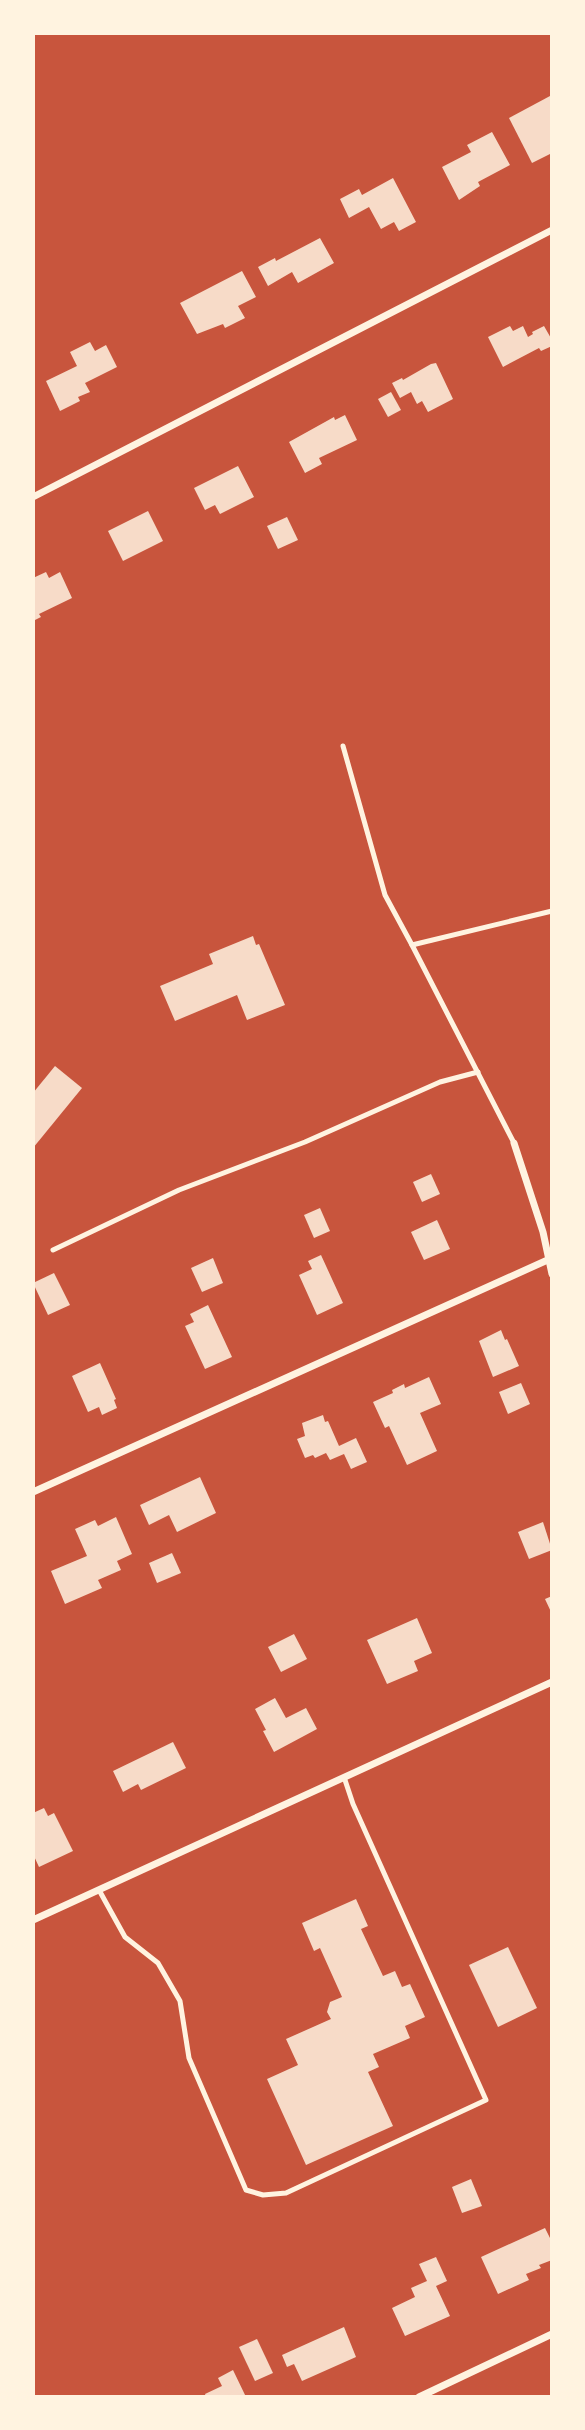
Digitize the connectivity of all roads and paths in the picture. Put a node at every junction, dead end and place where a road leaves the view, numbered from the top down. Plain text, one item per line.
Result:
1 (552, 230) edge
2 (33, 497) edge
3 (343, 746) dead end
4 (552, 911) edge
5 (412, 945) junction
6 (478, 1072) junction
7 (514, 1143) joint
8 (53, 1250) dead end
9 (550, 1258) edge
10 (552, 1274) edge
11 (33, 1492) edge
12 (552, 1682) edge
13 (344, 1777) junction
14 (99, 1890) junction
15 (33, 1920) edge
16 (552, 2334) edge
17 (419, 2397) edge

1 - 2 street
3 - 5 lane
4 - 5 lane
5 - 6 lane
6 - 7 lane
6 - 8 lane
7 - 9 street
9 - 10 street
9 - 11 street
12 - 13 street
13 - 14 street
13 - 14 lane
14 - 15 street
16 - 17 street

